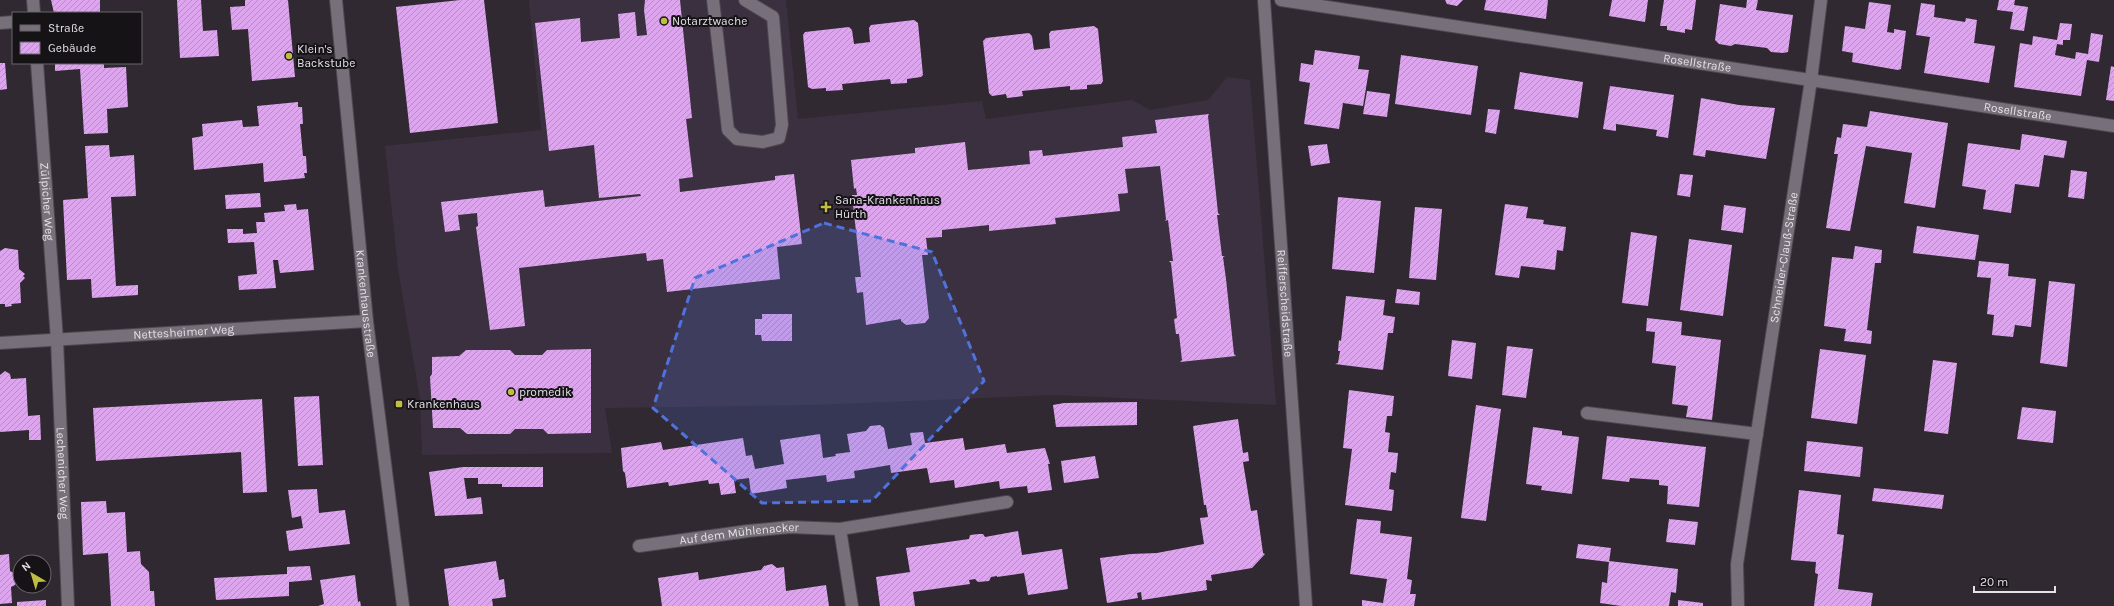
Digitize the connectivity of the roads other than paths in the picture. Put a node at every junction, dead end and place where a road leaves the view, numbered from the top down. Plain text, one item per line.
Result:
1 (33, 0) edge
2 (336, 0) edge
3 (714, 0) edge
4 (745, 0) edge
5 (1264, 0) edge
6 (1281, 0) edge
7 (1821, 0) edge
8 (34, 12) edge
9 (12, 22) edge
10 (0, 23) edge
11 (37, 64) edge
12 (1810, 80) junction
13 (2114, 126) edge
14 (367, 321) junction
15 (57, 340) junction
16 (0, 343) edge
17 (1587, 413) dead end
18 (1757, 434) junction
19 (1007, 502) dead end
20 (840, 529) junction
21 (639, 546) dead end
22 (68, 606) edge
23 (403, 606) edge
24 (852, 606) edge
25 (1306, 606) edge
26 (1738, 606) edge

1 - 8 street
2 - 14 street, Krankenhausstraße
3 - 4 street
5 - 25 street, Reifferscheidstraße
6 - 12 street, Rosellstraße
7 - 12 street, Schneider-Clauß-Straße
9 - 10 street
11 - 15 street, Zülpicher Weg
12 - 13 street, Rosellstraße
12 - 18 street, Schneider-Clauß-Straße
14 - 15 street, Nettesheimer Weg
14 - 23 street, Krankenhausstraße
15 - 16 street, Nettesheimer Weg
15 - 22 street, Lechenicher Weg
17 - 18 street
18 - 26 street, Schneider-Clauß-Straße
19 - 20 street, Auf dem Mühlenacker
20 - 21 street, Auf dem Mühlenacker
20 - 24 street

